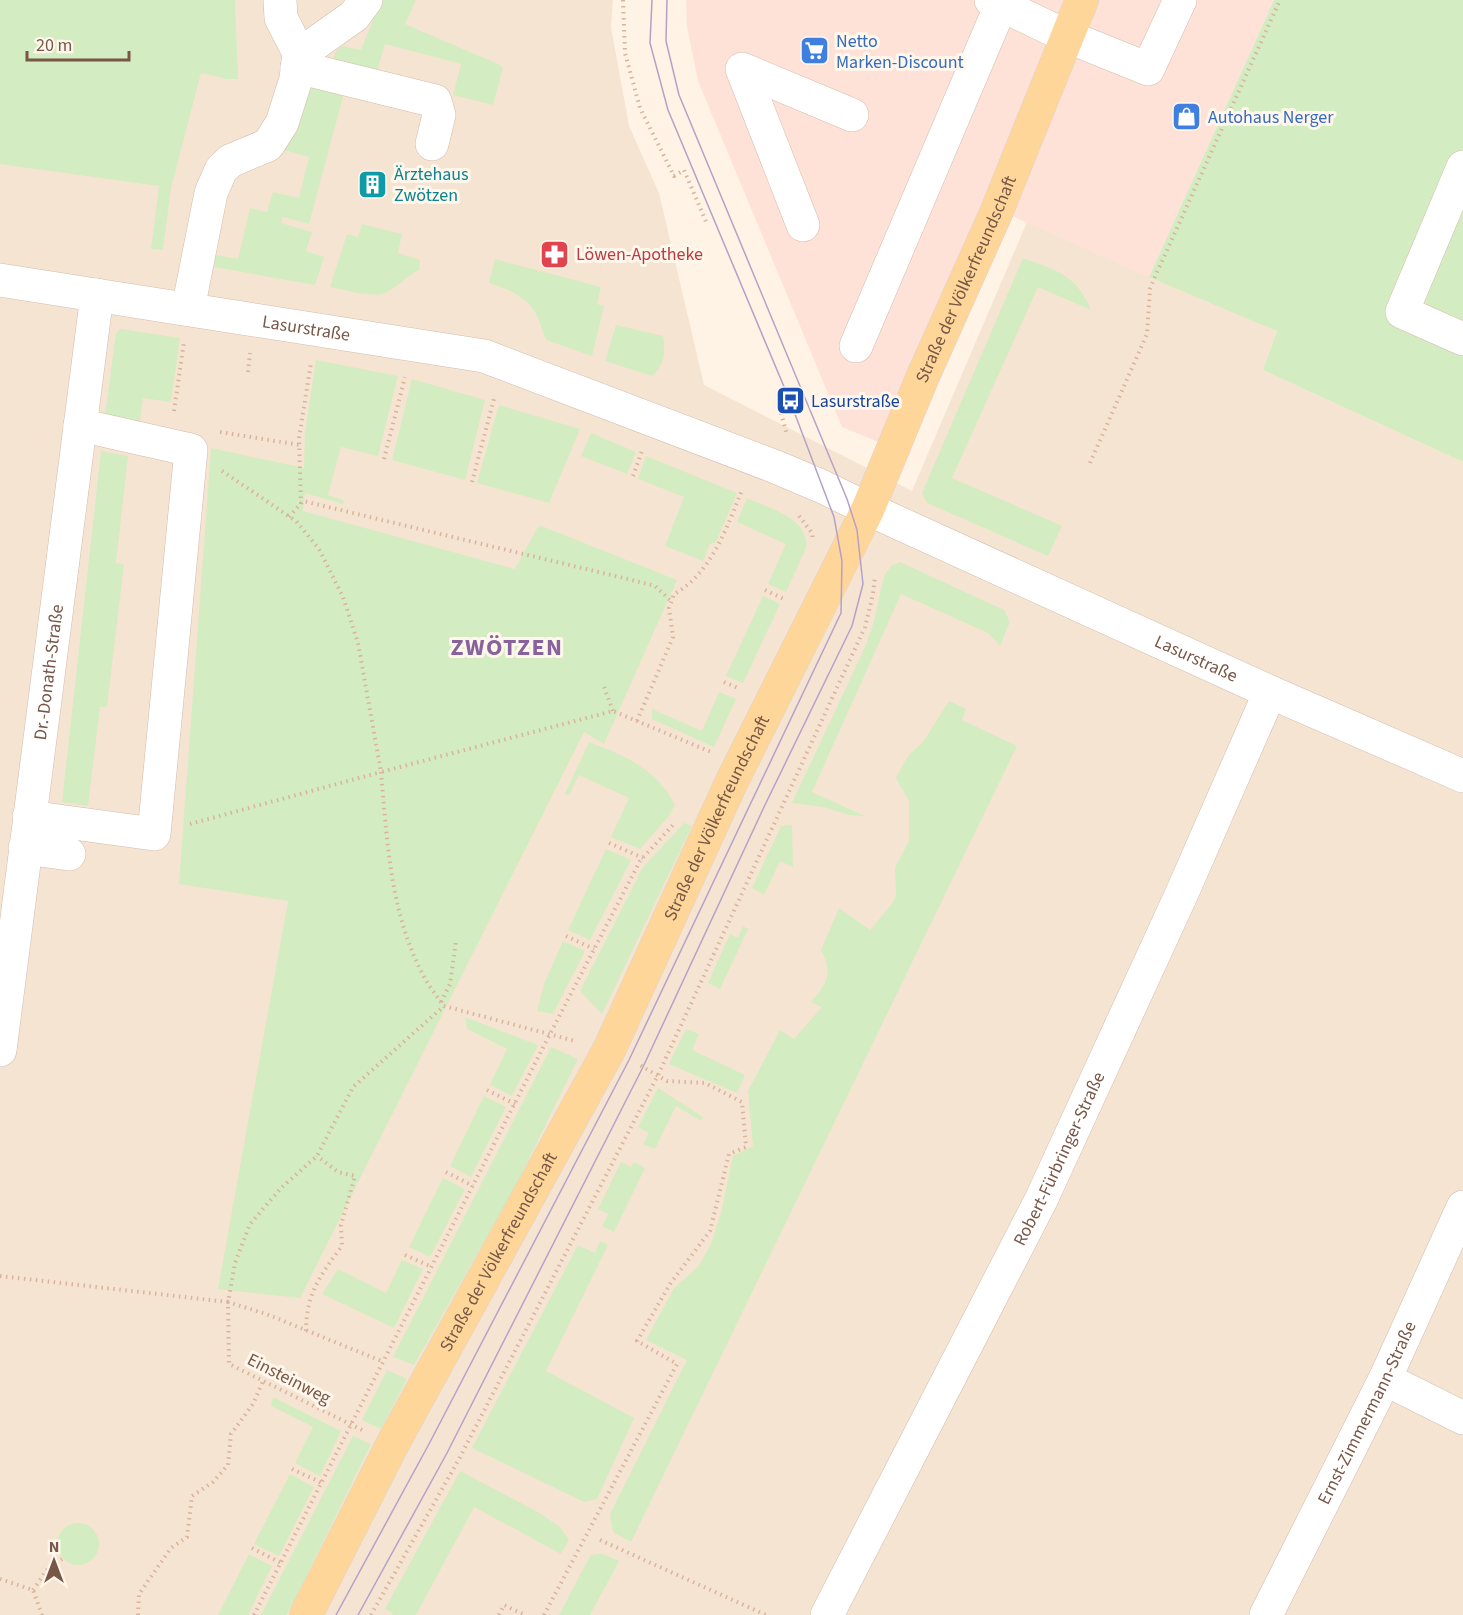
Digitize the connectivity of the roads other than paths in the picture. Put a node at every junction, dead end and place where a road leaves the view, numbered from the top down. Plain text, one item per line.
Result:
1 (280, 0) edge
2 (366, 0) edge
3 (1082, 0) edge
4 (1180, 0) edge
5 (996, 2) edge
6 (1066, 36) junction
7 (297, 67) junction
8 (852, 115) dead end
9 (432, 144) dead end
10 (1463, 167) edge
11 (803, 225) dead end
12 (0, 280) edge
13 (97, 295) junction
14 (187, 321) junction
15 (1463, 339) edge
16 (856, 346) dead end
17 (80, 425) junction
18 (868, 509) junction
19 (1270, 692) junction
20 (1463, 776) edge
21 (27, 833) junction
22 (69, 854) dead end
23 (4, 981) edge
24 (0, 1050) edge
25 (1463, 1207) edge
26 (1385, 1379) junction
27 (1463, 1418) edge
28 (306, 1615) edge
29 (827, 1615) edge
30 (1266, 1615) edge

1 - 7 street
2 - 7 street
3 - 6 main road, Straße der Völkerfreundschaft
4 - 6 street
5 - 6 street
5 - 16 street
6 - 18 main road, Straße der Völkerfreundschaft
7 - 9 street
7 - 14 street
8 - 11 street
10 - 15 street
12 - 13 street, Lasurstraße
13 - 14 street, Lasurstraße
13 - 17 street, Dr.-Donath-Straße
14 - 18 street, Lasurstraße
17 - 21 street, Dr.-Donath-Straße
17 - 21 street
18 - 19 street, Lasurstraße
18 - 28 main road, Straße der Völkerfreundschaft
19 - 20 street, Lasurstraße
19 - 29 street, Robert-Fürbringer-Straße
21 - 22 street
21 - 23 street, Dr.-Donath-Straße
23 - 24 street, Dr.-Donath-Straße
25 - 26 street, Ernst-Zimmermann-Straße
26 - 27 street
26 - 30 street, Ernst-Zimmermann-Straße

